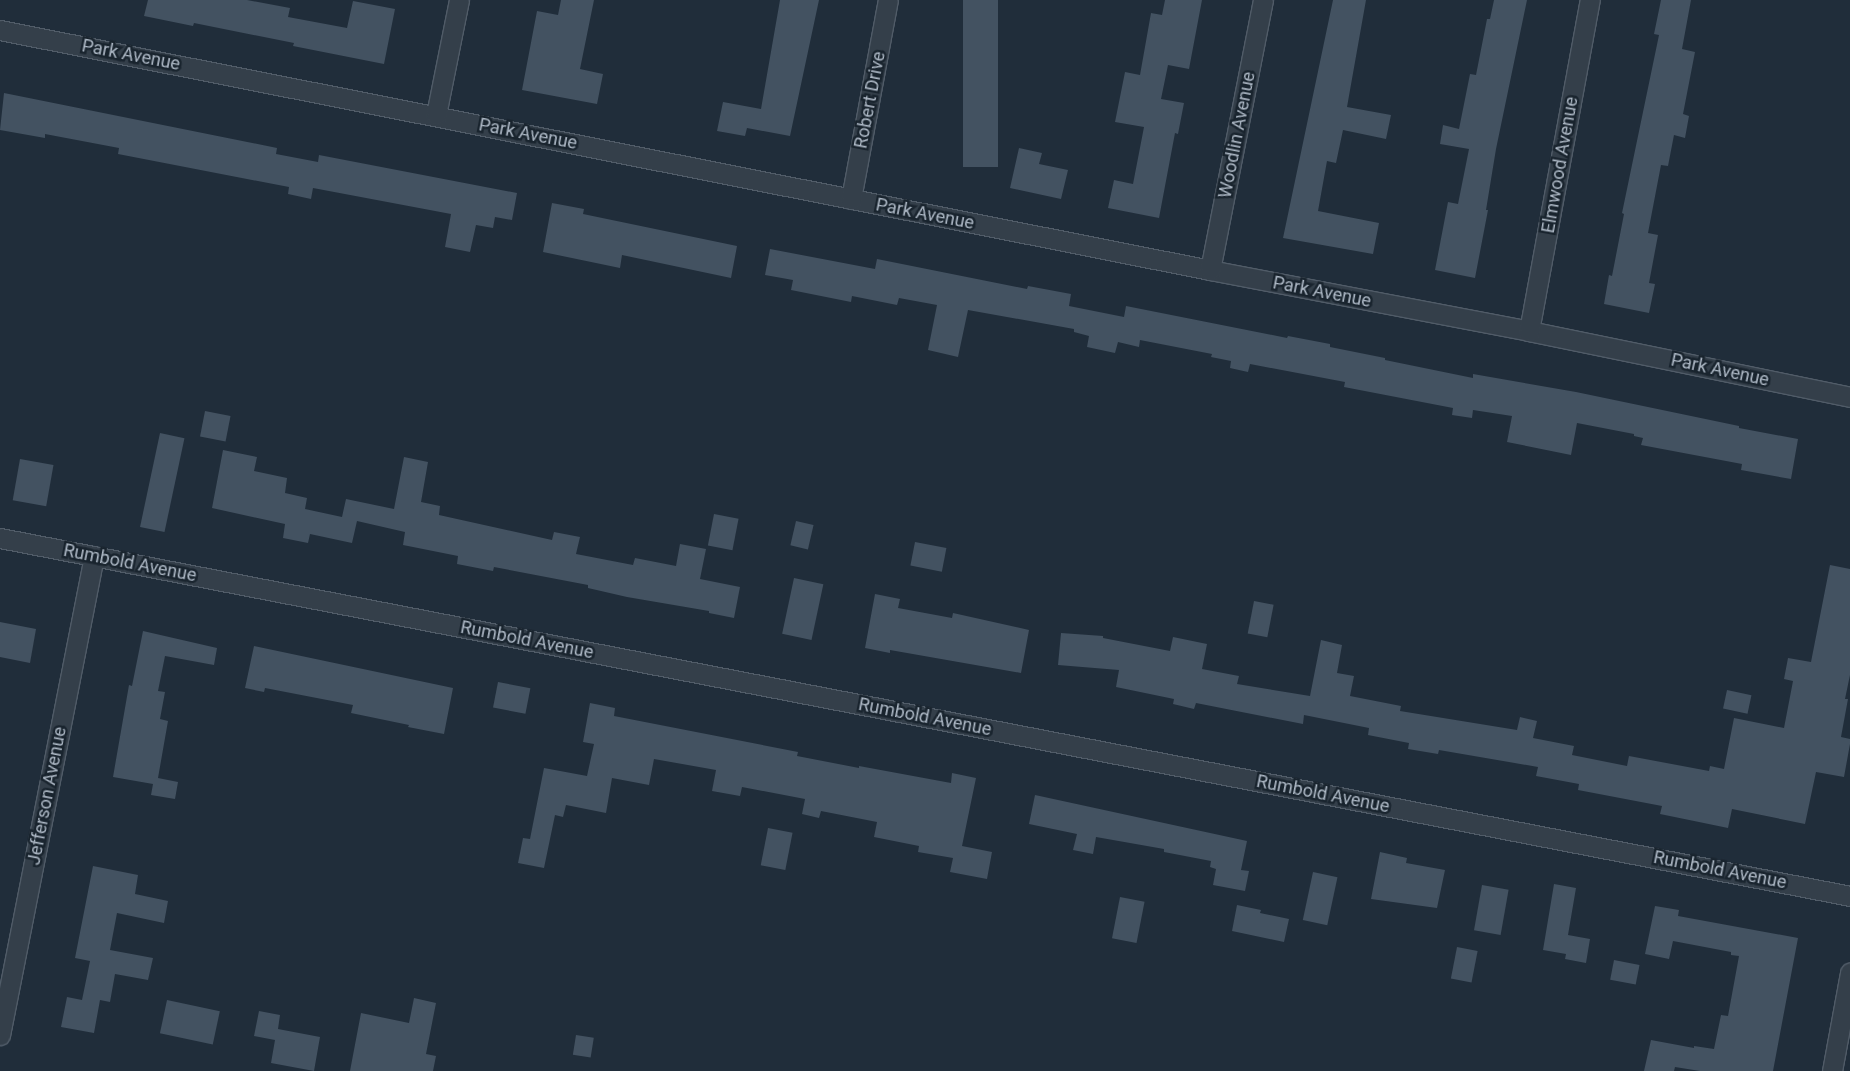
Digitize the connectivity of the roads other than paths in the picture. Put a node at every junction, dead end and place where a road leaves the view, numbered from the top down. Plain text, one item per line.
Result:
1 (459, 0) edge
2 (888, 0) edge
3 (1263, 0) edge
4 (1590, 0) edge
5 (0, 30) edge
6 (436, 116) junction
7 (852, 199) junction
8 (1210, 270) junction
9 (1529, 331) junction
10 (1850, 396) edge
11 (0, 538) edge
12 (94, 556) junction
13 (1850, 896) edge
14 (1850, 973) edge
15 (0, 1036) edge
16 (1832, 1071) edge

1 - 6 street
2 - 7 street, Robert Drive
3 - 8 street, Woodlin Avenue
4 - 9 street, Elmwood Avenue
5 - 6 street, Park Avenue
6 - 7 street, Park Avenue
7 - 8 street, Park Avenue
8 - 9 street, Park Avenue
9 - 10 street, Park Avenue
11 - 12 street, Rumbold Avenue
12 - 13 street, Rumbold Avenue
12 - 15 street, Jefferson Avenue
14 - 16 street

